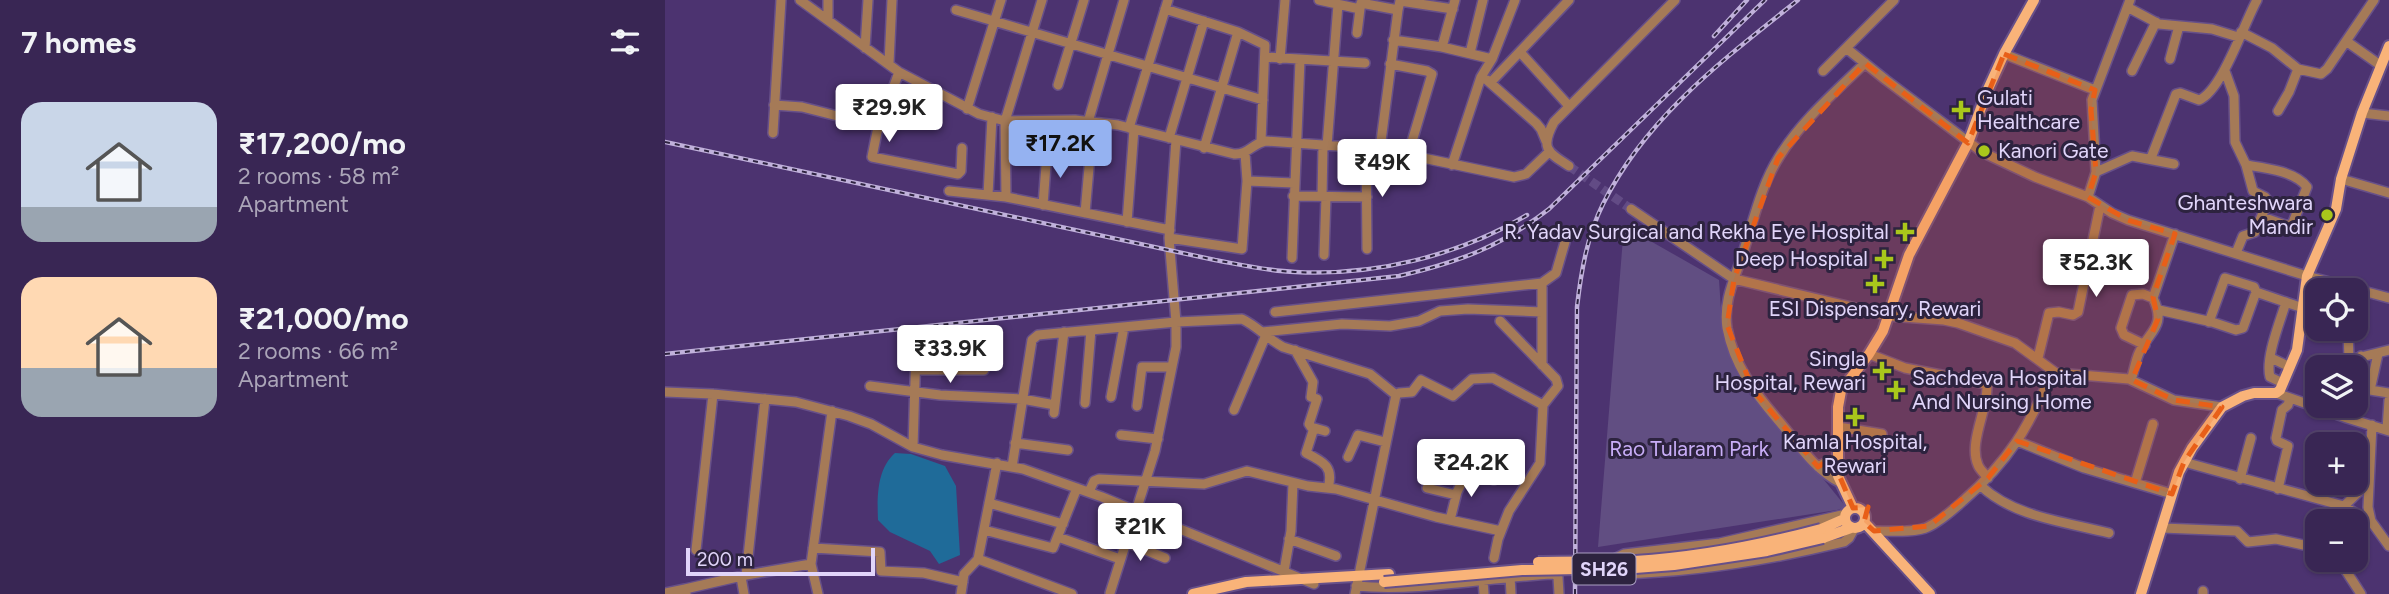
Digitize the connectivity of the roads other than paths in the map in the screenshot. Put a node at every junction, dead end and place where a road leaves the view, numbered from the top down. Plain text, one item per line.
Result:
1 (781, 0) edge
2 (828, 0) edge
3 (868, 0) edge
4 (892, 0) edge
5 (1001, 0) edge
6 (1042, 0) edge
7 (1084, 0) edge
8 (1124, 0) edge
9 (1285, 0) edge
10 (1319, 0) edge
11 (1483, 0) edge
12 (1515, 0) edge
13 (1569, 0) edge
14 (1675, 0) edge
15 (1894, 0) edge
16 (2034, 0) edge
17 (2257, 0) edge
18 (2374, 0) edge
19 (804, 1) edge
20 (1412, 1) edge
21 (1167, 4) edge
22 (1338, 4) junction
23 (1361, 4) edge
24 (1454, 4) edge
25 (2129, 4) edge
26 (956, 10) dead end
27 (1398, 10) junction
28 (828, 20) junction
29 (995, 21) junction
30 (1204, 21) junction
31 (2156, 22) junction
32 (2179, 26) junction
33 (1033, 32) junction
34 (1238, 32) junction
35 (1357, 33) dead end
36 (2240, 34) junction
37 (1393, 40) junction
38 (2346, 41) junction
39 (1072, 43) junction
40 (2389, 46) edge
41 (1442, 47) junction
42 (865, 48) junction
43 (1846, 48) junction
44 (1520, 52) junction
45 (1470, 53) junction
46 (1109, 54) junction
47 (2004, 54) junction
48 (1265, 57) junction
49 (1280, 59) junction
50 (1492, 59) junction
51 (2170, 59) dead end
52 (1300, 60) junction
53 (1333, 61) junction
54 (2384, 62) edge
55 (889, 63) junction
56 (1365, 63) dead end
57 (1865, 63) junction
58 (1389, 64) junction
59 (1147, 65) junction
60 (2298, 69) junction
61 (1823, 71) dead end
62 (2132, 71) dead end
63 (2225, 71) junction
64 (899, 72) junction
65 (1187, 76) junction
66 (1481, 77) junction
67 (1491, 82) junction
68 (1058, 85) dead end
69 (1222, 87) junction
70 (2095, 90) junction
71 (1263, 100) junction
72 (774, 105) junction
73 (1569, 106) junction
74 (967, 109) junction
75 (2278, 111) dead end
76 (2362, 113) junction
77 (2389, 116) edge
78 (992, 117) junction
79 (1005, 121) junction
80 (1091, 122) junction
81 (865, 123) dead end
82 (1131, 129) junction
83 (773, 133) dead end
84 (1172, 139) junction
85 (1261, 141) junction
86 (1546, 141) junction
87 (1968, 143) junction
88 (1296, 144) junction
89 (1325, 146) junction
90 (963, 148) dead end
91 (1204, 148) junction
92 (1366, 148) junction
93 (1380, 149) junction
94 (1047, 152) dead end
95 (1549, 152) junction
96 (1245, 153) junction
97 (1408, 155) junction
98 (2151, 158) junction
99 (2174, 164) dead end
100 (1452, 165) junction
101 (2246, 165) junction
102 (1569, 166) tunnel mouth
103 (2096, 172) junction
104 (2341, 179) junction
105 (1247, 181) junction
106 (1294, 184) junction
107 (950, 191) dead end
108 (2389, 193) edge
109 (988, 195) junction
110 (1293, 196) junction
111 (1006, 197) junction
112 (1324, 197) junction
113 (1367, 197) junction
114 (2088, 197) junction
115 (1043, 205) junction
116 (2100, 206) junction
117 (1631, 209) tunnel mouth
118 (1086, 214) junction
119 (2262, 218) junction
120 (1126, 222) junction
121 (1169, 234) junction
122 (2175, 234) junction
123 (1565, 242) dead end
124 (1367, 249) dead end
125 (2237, 253) junction
126 (1324, 255) dead end
127 (1292, 258) dead end
128 (2307, 276) junction
129 (2313, 278) edge
130 (1734, 279) junction
131 (1542, 283) junction
132 (2256, 292) junction
133 (2368, 294) edge
134 (2153, 298) junction
135 (2389, 298) edge
136 (2286, 302) junction
137 (2303, 308) junction
138 (2159, 310) junction
139 (1275, 312) dead end
140 (1542, 312) junction
141 (1889, 316) junction
142 (1176, 321) junction
143 (1500, 321) dead end
144 (2209, 321) junction
145 (1123, 327) junction
146 (1091, 330) junction
147 (1064, 332) junction
148 (1264, 334) junction
149 (2145, 345) junction
150 (916, 349) dead end
151 (1295, 350) junction
152 (2389, 350) edge
153 (1869, 354) junction
154 (2378, 354) junction
155 (2368, 355) edge
156 (2038, 358) junction
157 (2271, 358) junction
158 (1542, 365) junction
159 (1172, 367) junction
160 (2290, 367) junction
161 (916, 370) junction
162 (984, 370) dead end
163 (2052, 372) junction
164 (2131, 380) junction
165 (2283, 383) junction
166 (870, 386) dead end
167 (2368, 389) edge
168 (2371, 390) junction
169 (665, 392) edge
170 (916, 392) junction
171 (2276, 393) junction
172 (2389, 393) edge
173 (713, 394) junction
174 (1396, 395) junction
175 (1111, 397) dead end
176 (2290, 398) junction
177 (765, 399) junction
178 (1023, 399) junction
179 (2305, 400) edge
180 (2389, 401) edge
181 (1085, 403) dead end
182 (1543, 405) junction
183 (1137, 406) dead end
184 (2222, 407) junction
185 (1234, 410) dead end
186 (832, 411) junction
187 (2347, 418) edge
188 (2153, 424) dead end
189 (2372, 425) junction
190 (1837, 427) junction
191 (1314, 428) junction
192 (1325, 430) dead end
193 (2388, 430) edge
194 (1882, 434) dead end
195 (1121, 435) dead end
196 (2251, 438) dead end
197 (1158, 439) junction
198 (2017, 441) junction
199 (1385, 442) junction
200 (1015, 443) junction
201 (913, 447) junction
202 (1068, 450) dead end
203 (1348, 457) dead end
204 (1837, 461) junction
205 (2184, 462) junction
206 (997, 464) junction
207 (1012, 467) junction
208 (1818, 467) junction
209 (2240, 479) junction
210 (1495, 480) dead end
211 (1145, 482) junction
212 (1985, 482) junction
213 (1293, 483) junction
214 (2135, 483) junction
215 (2368, 483) edge
216 (1842, 485) junction
217 (1077, 488) junction
218 (1328, 488) junction
219 (1427, 488) dead end
220 (2278, 489) junction
221 (1089, 492) junction
222 (2172, 494) junction
223 (1456, 495) junction
224 (2355, 495) edge
225 (2368, 495) edge
226 (1373, 499) junction
227 (989, 503) junction
228 (2344, 506) junction
229 (2342, 509) edge
230 (1135, 512) junction
231 (1450, 520) junction
232 (1853, 520) junction
233 (1063, 524) junction
234 (2374, 525) junction
235 (2162, 528) junction
236 (984, 530) junction
237 (1501, 531) junction
238 (1874, 531) junction
239 (2109, 533) dead end
240 (1058, 537) junction
241 (1289, 539) junction
242 (1126, 542) junction
243 (2305, 546) edge
244 (2389, 546) edge
245 (813, 548) junction
246 (696, 550) dead end
247 (1336, 556) dead end
248 (1165, 558) dead end
249 (1494, 558) dead end
250 (978, 559) junction
251 (1120, 559) junction
252 (811, 564) junction
253 (1284, 571) junction
254 (2345, 572) edge
255 (744, 576) junction
256 (1510, 577) junction
257 (1301, 578) junction
258 (1483, 580) junction
259 (963, 582) junction
260 (1042, 582) junction
261 (1454, 582) junction
262 (1314, 583) junction
263 (1357, 584) edge
264 (1430, 589) edge
265 (685, 591) edge
266 (665, 593) edge
267 (1110, 593) edge
268 (744, 594) edge
269 (818, 594) edge
270 (961, 594) edge
271 (1041, 594) edge
272 (1072, 594) edge
273 (1193, 594) edge
274 (1223, 594) edge
275 (1455, 594) edge
276 (1484, 594) edge
277 (1511, 594) edge
278 (1559, 594) edge
279 (1921, 594) edge
280 (1930, 594) edge
281 (2141, 594) edge
282 (2361, 594) edge

1 - 72 street
2 - 28 street
3 - 42 street
4 - 55 street
5 - 29 street
6 - 33 street
7 - 39 street
8 - 46 street
9 - 49 street
10 - 22 street
11 - 45 street
12 - 50 street
13 - 44 street
14 - 73 street
15 - 43 street
16 - 47 main road
17 - 36 street
18 - 38 street
19 - 28 street
20 - 24 street
20 - 27 street
21 - 30 street
21 - 59 street
22 - 23 street
22 - 53 street
23 - 27 street
23 - 35 street
24 - 41 street
25 - 31 street
25 - 70 street
26 - 29 street
27 - 37 street
28 - 42 street
29 - 33 street
29 - 74 street
30 - 34 street
30 - 65 street
31 - 32 street
31 - 62 street
32 - 36 street
32 - 51 street
33 - 39 street
33 - 79 street
34 - 48 street
34 - 69 street
36 - 60 street
36 - 63 street
37 - 41 street
37 - 58 street
38 - 54 street
38 - 60 street
39 - 46 street
39 - 68 street
40 - 54 main road
41 - 45 street
42 - 55 street
43 - 57 street
43 - 61 street
44 - 67 street
44 - 73 street
45 - 50 street
46 - 59 street
46 - 80 street
47 - 70 street
47 - 87 main road
48 - 49 street
48 - 71 street
49 - 52 street
50 - 66 street
52 - 53 street
52 - 88 street
53 - 56 street
53 - 89 street
54 - 76 main road
55 - 64 street
57 - 87 street
57 - 130 street
58 - 93 street
58 - 97 street
59 - 65 street
59 - 82 street
60 - 75 street
63 - 98 street
63 - 101 street
64 - 74 street
64 - 90 street
65 - 69 street
65 - 84 street
66 - 67 street
66 - 100 street
67 - 86 street
69 - 71 street
69 - 91 street
70 - 103 street
71 - 85 street
72 - 81 street
72 - 83 street
73 - 86 street
74 - 78 street
76 - 77 street
76 - 104 main road
78 - 79 street
78 - 109 street
79 - 80 street
79 - 111 street
80 - 82 street
80 - 118 street
82 - 84 street
82 - 120 street
84 - 91 street
84 - 121 street
85 - 88 street
85 - 96 street
86 - 95 street
87 - 114 street
87 - 141 main road
88 - 89 street
88 - 106 street
89 - 92 street
89 - 112 street
91 - 96 street
92 - 93 street
92 - 113 street
93 - 97 street
94 - 115 street
95 - 100 street
95 - 102 street
96 - 105 street
97 - 100 street
98 - 99 street
98 - 103 street
101 - 119 street
101 - 119 street
103 - 114 street
104 - 108 street
104 - 128 main road
105 - 106 street
105 - 121 street
106 - 110 street
107 - 109 street
109 - 111 street
110 - 112 street
110 - 127 street
111 - 115 street
112 - 113 street
112 - 126 street
113 - 124 street
114 - 116 street
115 - 118 street
116 - 122 street
116 - 156 street
117 - 130 street
118 - 120 street
119 - 125 street
120 - 121 street
121 - 142 street
122 - 125 street
122 - 134 street
123 - 131 street
125 - 128 street
128 - 129 street
128 - 137 main road
130 - 141 street
130 - 208 street
131 - 139 street
131 - 140 street
132 - 136 street
132 - 144 street
132 - 144 street
133 - 135 street
134 - 138 street
134 - 149 street
136 - 137 street
136 - 157 street
137 - 160 main road
138 - 144 street
138 - 149 street
140 - 148 street
140 - 158 street
141 - 153 main road
141 - 156 street
142 - 145 street
142 - 148 street
142 - 159 street
143 - 158 street
145 - 146 street
145 - 175 street
146 - 147 street
146 - 181 street
147 - 178 street
147 - 178 street
148 - 151 street
148 - 185 street
149 - 164 street
150 - 161 street
151 - 174 street
151 - 191 street
152 - 154 street
153 - 190 main road
153 - 212 street
154 - 155 street
154 - 168 street
156 - 163 street
157 - 160 street
157 - 165 street
158 - 182 street
159 - 183 street
159 - 197 street
160 - 165 main road
161 - 162 street
161 - 170 street
163 - 164 street
163 - 198 street
164 - 184 street
165 - 171 main road
166 - 170 street
167 - 168 street
168 - 172 street
169 - 173 street
170 - 178 street
170 - 201 street
171 - 176 street
171 - 184 main road
173 - 177 street
173 - 246 street
174 - 182 street
174 - 199 street
176 - 179 street
176 - 220 street
177 - 186 street
177 - 255 street
178 - 200 street
180 - 193 street
182 - 237 street
184 - 205 main road
186 - 201 street
186 - 245 street
187 - 189 street
188 - 214 street
189 - 193 street
189 - 215 street
190 - 194 street
190 - 204 main road
191 - 192 street
191 - 218 street
195 - 197 street
196 - 209 street
197 - 211 street
198 - 212 street
198 - 214 street
199 - 203 street
199 - 226 street
200 - 202 street
200 - 207 street
201 - 206 street
204 - 208 street
204 - 216 main road
205 - 209 street
205 - 222 main road
206 - 207 street
206 - 227 street
207 - 217 street
208 - 216 street
209 - 220 street
210 - 223 street
211 - 213 street
211 - 221 street
211 - 230 street
212 - 238 street
212 - 239 street
213 - 218 street
213 - 241 street
214 - 222 street
216 - 232 main road
217 - 221 street
217 - 233 street
218 - 226 street
219 - 223 street
220 - 228 street
221 - 230 street
222 - 235 main road
223 - 231 street
224 - 228 street
225 - 234 street
226 - 231 street
226 - 263 street
227 - 233 street
227 - 236 street
228 - 229 street
228 - 234 street
230 - 242 street
230 - 253 street
231 - 237 street
232 - 232 street
232 - 238 main road
232 - 263 main road, SH26, bridge
232 - 279 main road
233 - 240 street
234 - 244 street
235 - 243 street
235 - 281 main road
236 - 240 street
236 - 250 street
237 - 249 street
238 - 280 main road
240 - 251 street
241 - 247 street
241 - 253 street
242 - 248 street
242 - 251 street
245 - 252 street
245 - 259 street
250 - 259 street
250 - 260 street
251 - 267 street
252 - 255 street
252 - 269 street
253 - 257 street
254 - 282 street
255 - 265 street
255 - 268 street
256 - 258 street
256 - 277 street
256 - 278 street
257 - 262 street
257 - 263 main road, SH26
257 - 273 main road, SH26
258 - 261 street
258 - 276 street
259 - 270 street
260 - 271 street
260 - 272 street
261 - 264 street
261 - 275 street
262 - 263 main road, SH26
262 - 274 main road, SH26
263 - 264 street
265 - 266 street

